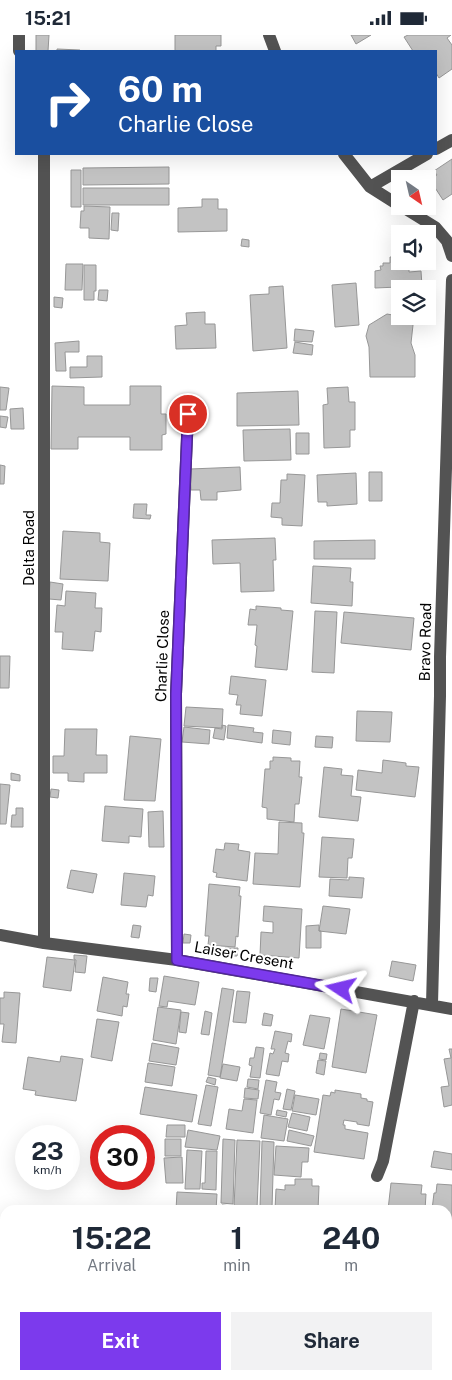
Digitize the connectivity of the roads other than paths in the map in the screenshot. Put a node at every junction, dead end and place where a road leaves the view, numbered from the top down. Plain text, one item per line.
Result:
1 (19, 35) edge
2 (269, 35) edge
3 (19, 50) edge
4 (275, 50) edge
5 (452, 140) edge
6 (437, 148) edge
7 (44, 155) edge
8 (345, 155) edge
9 (426, 155) edge
10 (370, 187) junction
11 (391, 200) edge
12 (416, 215) edge
13 (452, 256) edge
14 (452, 280) edge
15 (188, 414) dead end
16 (452, 650) edge
17 (440, 657) junction
18 (446, 698) edge
19 (0, 935) edge
20 (44, 943) junction
21 (177, 960) junction
22 (414, 1001) junction
23 (432, 1004) junction
24 (452, 1009) edge
25 (377, 1176) dead end

1 - 3 street
2 - 4 street
5 - 6 street
7 - 20 street, Delta Road
8 - 10 street
9 - 10 street
10 - 11 street
12 - 13 street
14 - 17 street, Bravo Road
15 - 21 street, Charlie Close
16 - 17 street
17 - 18 street, Bravo Road
18 - 23 street, Bravo Road
19 - 20 street, Laiser Cresent
20 - 21 street, Laiser Cresent
21 - 22 street, Laiser Cresent
22 - 23 street, Laiser Cresent
22 - 25 street
23 - 24 street, Laiser Cresent

